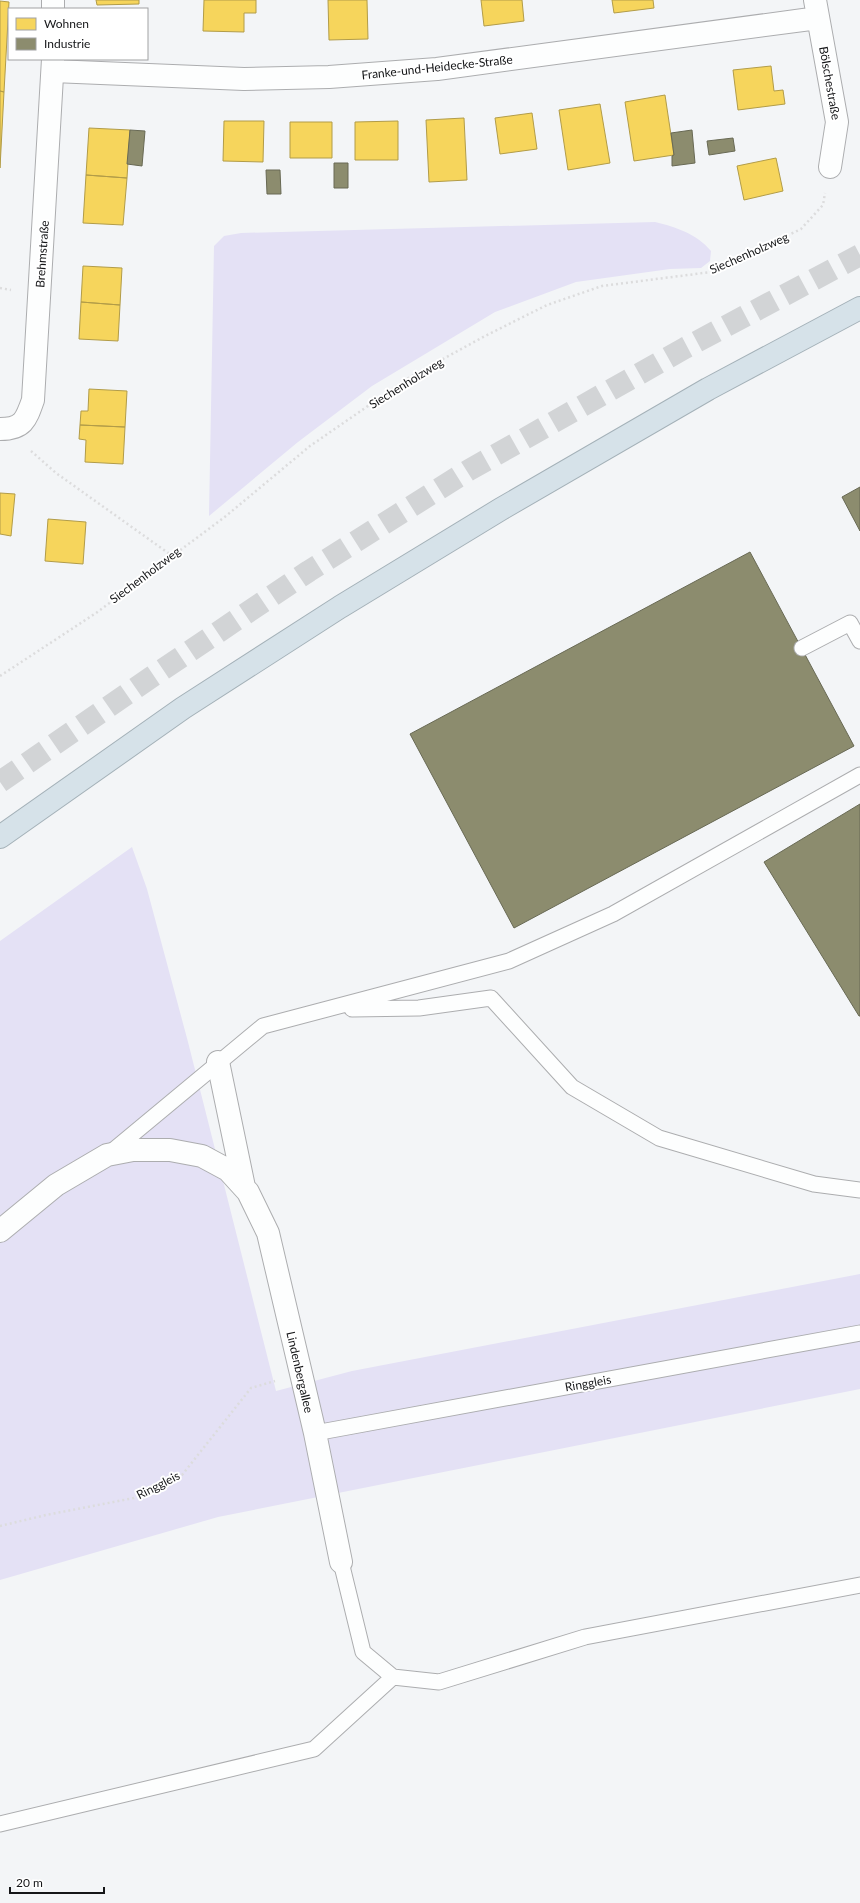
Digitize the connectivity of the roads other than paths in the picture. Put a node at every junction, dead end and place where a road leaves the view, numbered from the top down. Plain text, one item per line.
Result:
1 (816, 9) edge
2 (53, 65) edge
3 (830, 167) road end
4 (860, 308) edge
5 (6, 429) edge
6 (855, 620) edge
7 (860, 641) edge
8 (802, 648) dead end
9 (860, 775) edge
10 (0, 837) edge
11 (325, 1010) junction
12 (218, 1062) junction
13 (107, 1156) junction
14 (244, 1187) junction
15 (860, 1190) edge
16 (0, 1231) edge
17 (860, 1333) edge
18 (315, 1433) junction
19 (341, 1562) joint
20 (860, 1585) edge
21 (393, 1677) junction
22 (0, 1824) edge

1 - 2 street, Franke-und-Heidecke-Straße
1 - 3 street, Bölschestraße
2 - 5 street, Brehmstraße
4 - 10 highway
6 - 7 lane
6 - 8 lane
9 - 11 lane
11 - 12 lane
11 - 15 lane
12 - 13 lane
12 - 14 street, Lindenbergallee
13 - 14 street, Lindenbergallee
13 - 16 street, Lindenbergallee
14 - 18 street, Lindenbergallee
17 - 18 lane, Ringgleis
18 - 19 street, Lindenbergallee
19 - 21 lane
20 - 21 lane
21 - 22 lane

